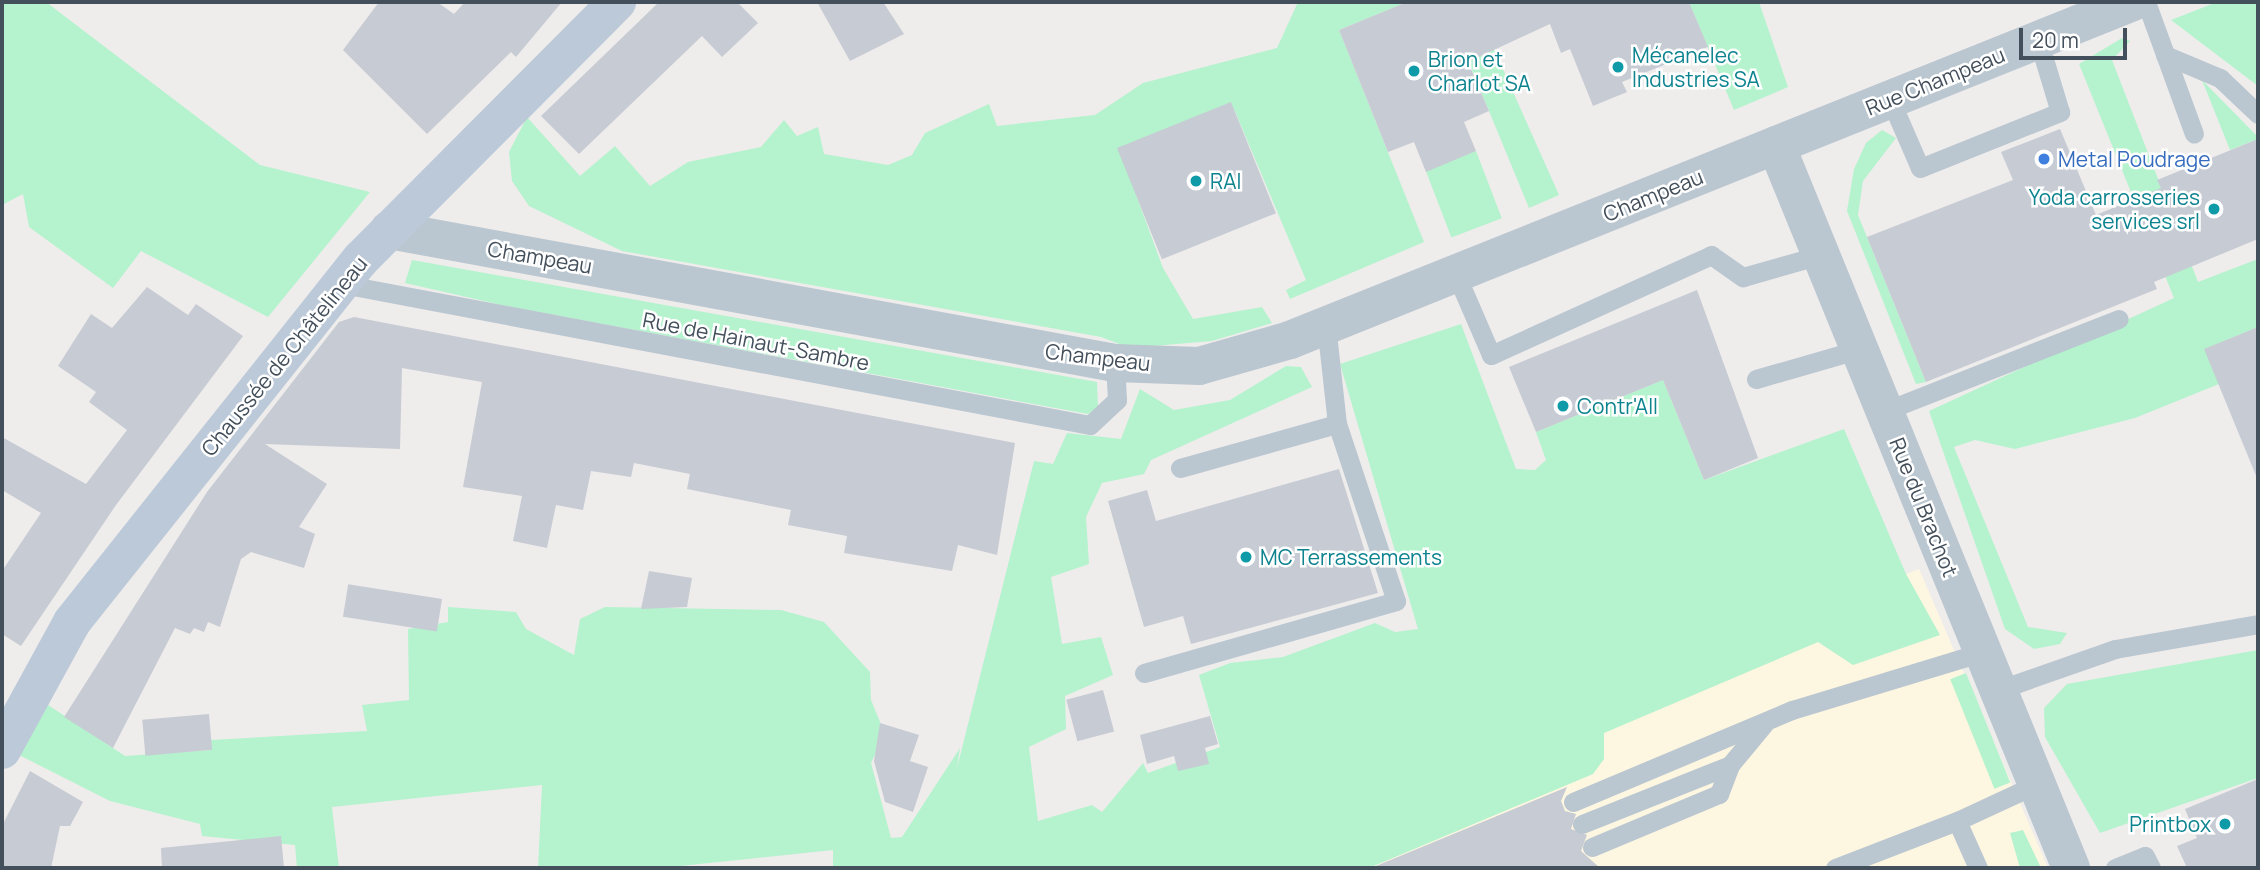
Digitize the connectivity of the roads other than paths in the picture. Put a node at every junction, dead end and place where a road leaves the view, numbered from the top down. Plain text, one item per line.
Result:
1 (617, 2) edge
2 (2133, 2) edge
3 (2146, 2) edge
4 (2038, 39) junction
5 (2165, 55) junction
6 (1890, 99) junction
7 (2258, 114) edge
8 (2194, 134) dead end
9 (1776, 145) junction
10 (389, 230) junction
11 (1821, 255) junction
12 (1455, 274) junction
13 (342, 284) junction
14 (2118, 319) dead end
15 (1326, 325) junction
16 (1860, 349) junction
17 (1115, 363) junction
18 (1756, 379) dead end
19 (1885, 411) junction
20 (1337, 424) junction
21 (1180, 468) dead end
22 (2258, 624) edge
23 (1983, 652) junction
24 (1144, 673) dead end
25 (1998, 690) junction
26 (1766, 722) junction
27 (2, 750) edge
28 (1730, 765) junction
29 (2035, 785) junction
30 (1573, 802) dead end
31 (1956, 821) junction
32 (1582, 824) dead end
33 (1592, 847) dead end
34 (1835, 868) edge
35 (1978, 868) edge
36 (2071, 868) edge
37 (2115, 868) edge
38 (2151, 868) edge

1 - 10 main road, Chaussée de Châtelineau
2 - 4 street, Rue Champeau
3 - 5 lane
4 - 6 street, Rue Champeau
4 - 6 lane
5 - 7 lane
5 - 8 lane
6 - 9 street, Rue Champeau
9 - 11 street, Rue du Brachot
9 - 12 street, Champeau
10 - 13 main road, Chaussée de Châtelineau
10 - 17 street, Champeau
11 - 12 lane
11 - 16 street, Rue du Brachot
12 - 15 street, Champeau
13 - 17 lane, Rue de Hainaut-Sambre
13 - 27 main road, Chaussée de Châtelineau
14 - 19 lane
15 - 17 street, Champeau
15 - 20 lane
16 - 18 lane
16 - 19 street, Rue du Brachot
19 - 23 street, Rue du Brachot
20 - 21 lane
20 - 24 lane
22 - 25 lane
23 - 25 street, Rue du Brachot
23 - 26 lane
25 - 29 street, Rue du Brachot
26 - 28 lane
26 - 30 lane
28 - 32 lane
28 - 33 lane
29 - 31 lane
29 - 36 street, Rue du Brachot
31 - 34 lane
31 - 35 lane
37 - 38 lane

